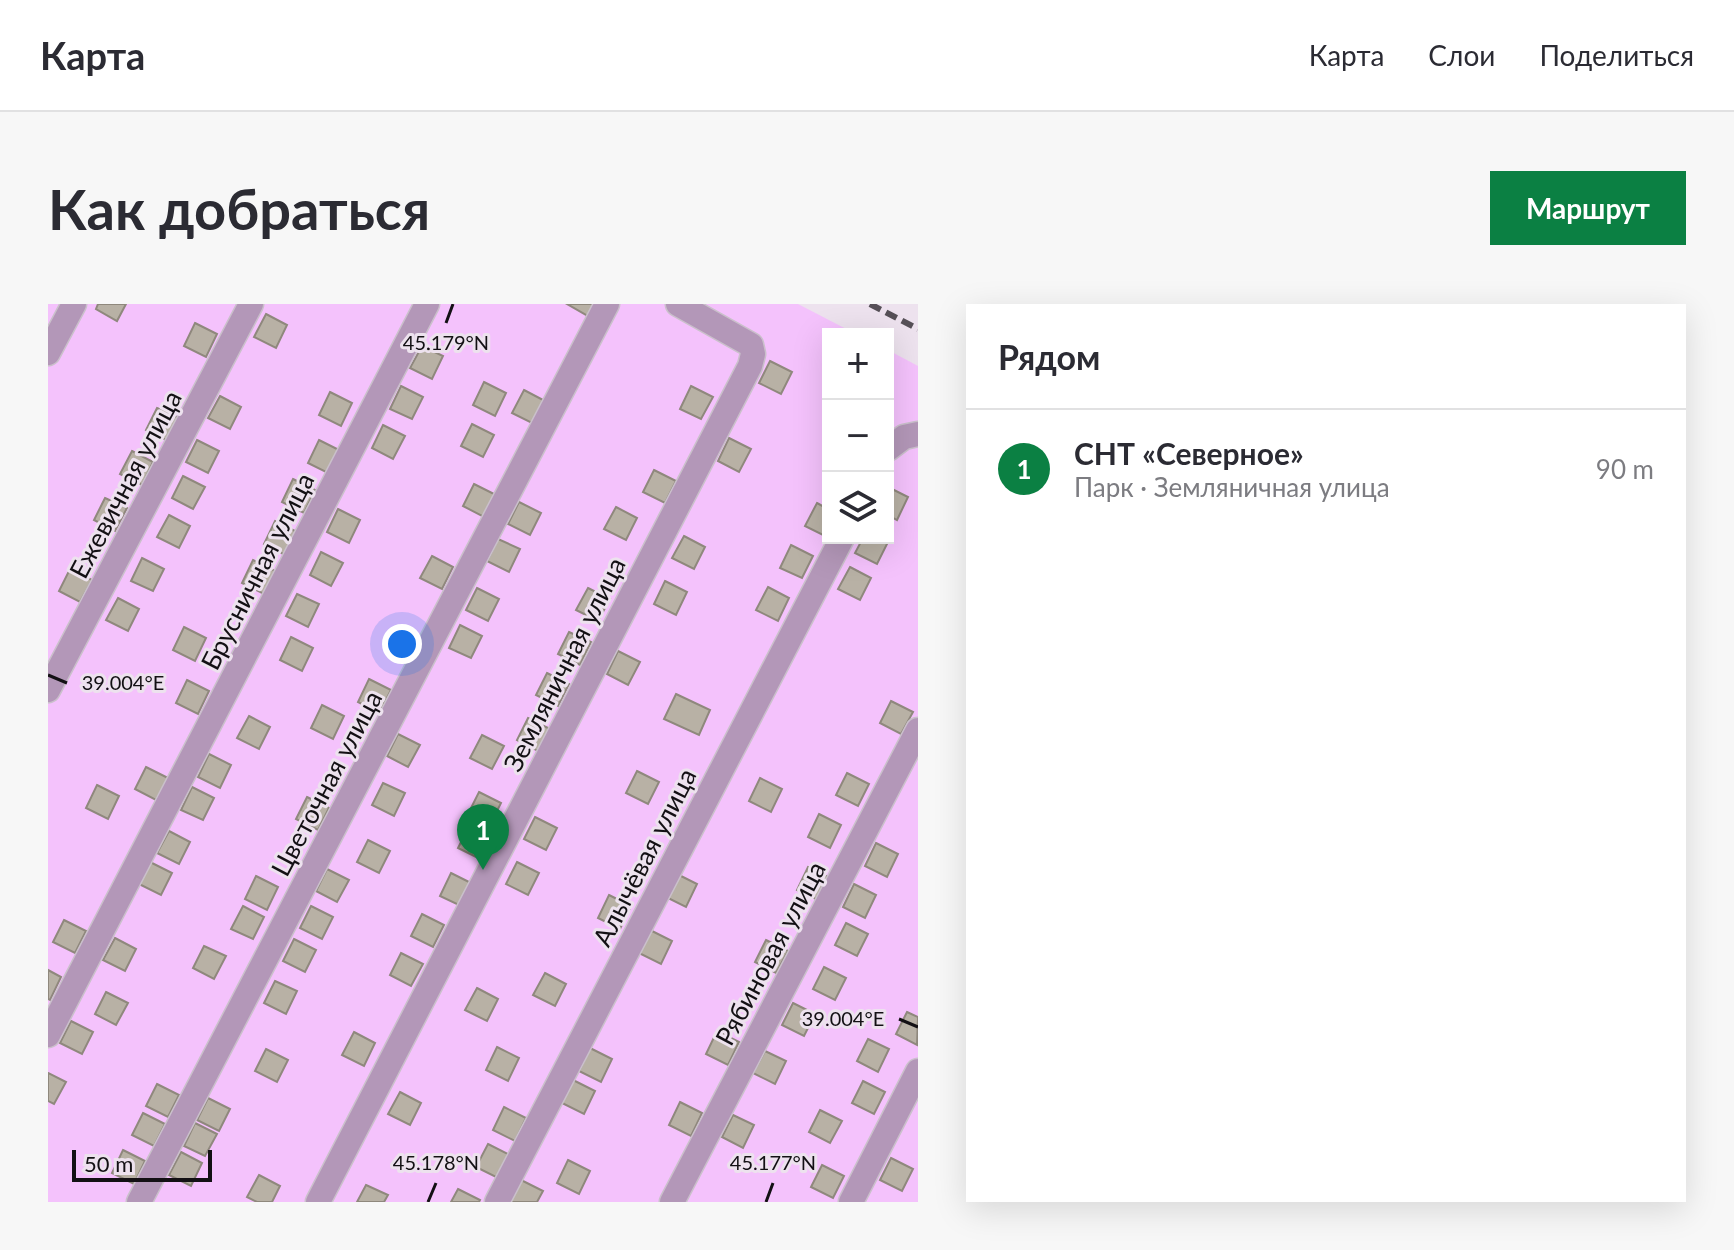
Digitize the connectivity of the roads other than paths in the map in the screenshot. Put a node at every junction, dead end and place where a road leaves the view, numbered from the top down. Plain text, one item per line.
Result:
1 (74, 304) edge
2 (251, 304) edge
3 (427, 304) edge
4 (607, 304) edge
5 (678, 304) edge
6 (48, 353) edge
7 (918, 434) edge
8 (894, 444) edge
9 (839, 544) edge
10 (48, 690) edge
11 (918, 730) edge
12 (48, 1035) edge
13 (918, 1071) edge
14 (139, 1202) edge
15 (318, 1202) edge
16 (497, 1202) edge
17 (672, 1202) edge
18 (851, 1202) edge

1 - 6 street
2 - 10 street, Ежевичная улица
3 - 12 street, Брусничная улица
4 - 14 street, Цветочная улица
5 - 15 street, Земляничная улица
7 - 8 street
9 - 16 street, Алычёвая улица
11 - 17 street, Рябиновая улица
13 - 18 street

